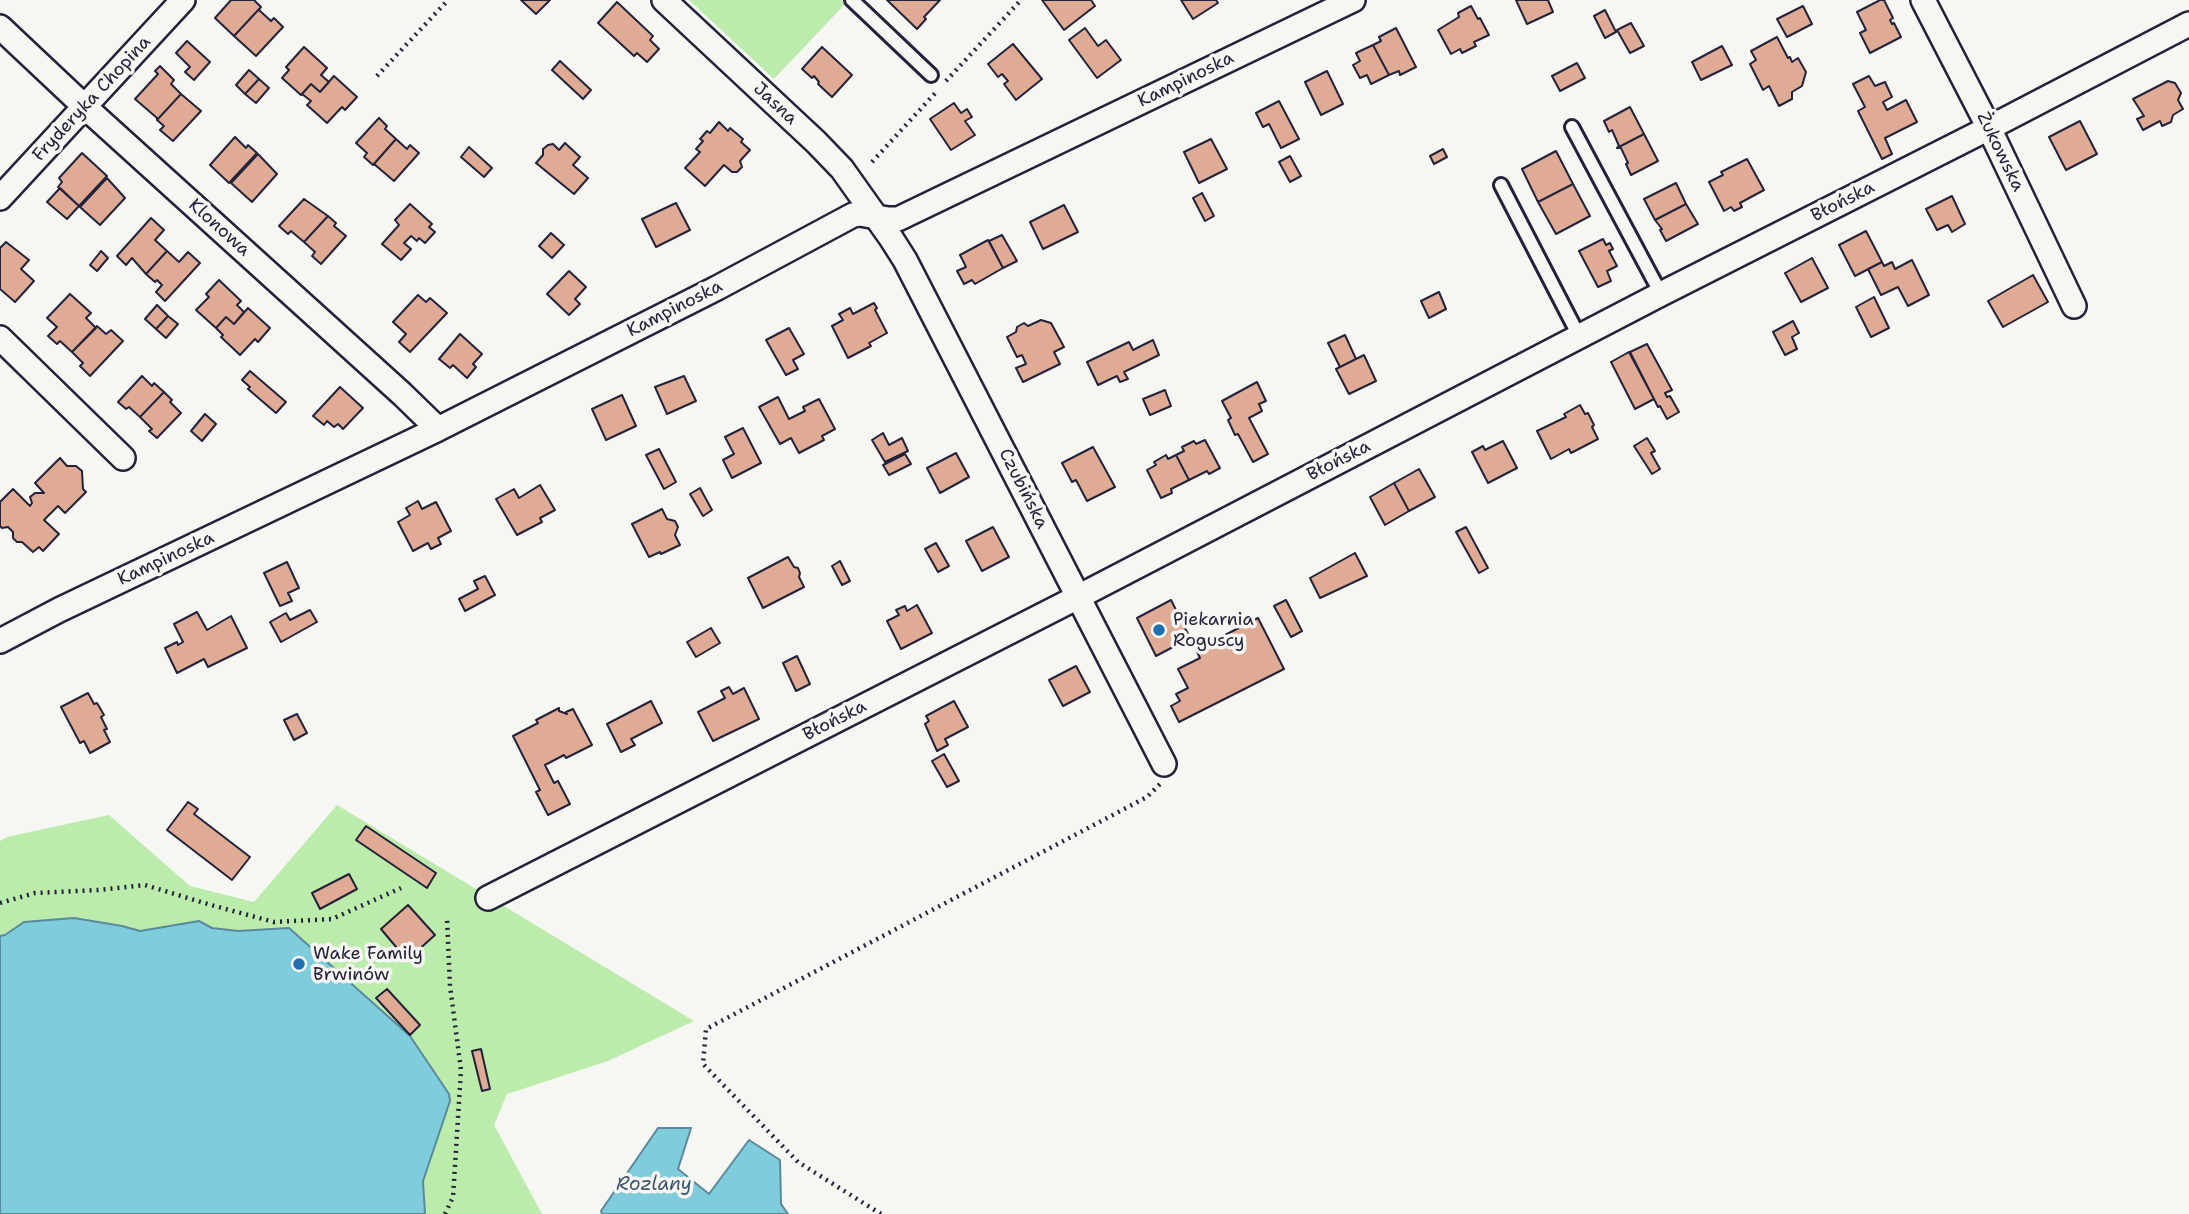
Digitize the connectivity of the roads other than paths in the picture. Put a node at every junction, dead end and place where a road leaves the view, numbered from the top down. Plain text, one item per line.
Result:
1 (183, 0) edge
2 (664, 0) edge
3 (852, 0) edge
4 (1923, 0) edge
5 (1342, 2) edge
6 (2189, 24) edge
7 (0, 27) edge
8 (931, 75) dead end
9 (85, 107) junction
10 (1572, 127) dead end
11 (1989, 128) junction
12 (1501, 185) dead end
13 (0, 198) edge
14 (877, 218) junction
15 (1661, 294) junction
16 (2074, 306) dead end
17 (1579, 336) junction
18 (0, 338) edge
19 (438, 429) junction
20 (123, 458) dead end
21 (1078, 597) junction
22 (0, 641) edge
23 (1164, 764) road end
24 (488, 898) dead end

1 - 9 street, Fryderyka Chopina
2 - 14 street, Jasna
3 - 8 lane
4 - 11 street, Żukowska
5 - 14 street, Kampinoska
6 - 11 street, Błońska
7 - 9 street, Klonowa
9 - 13 street, Fryderyka Chopina
9 - 19 street, Klonowa
10 - 15 lane
11 - 15 street, Błońska
11 - 16 street, Żukowska
12 - 17 lane
14 - 19 street, Kampinoska
14 - 21 street, Czubińska
15 - 17 street, Błońska
17 - 21 street, Błońska
18 - 20 street
19 - 22 street, Kampinoska
21 - 23 street, Czubińska
21 - 24 street, Błońska

